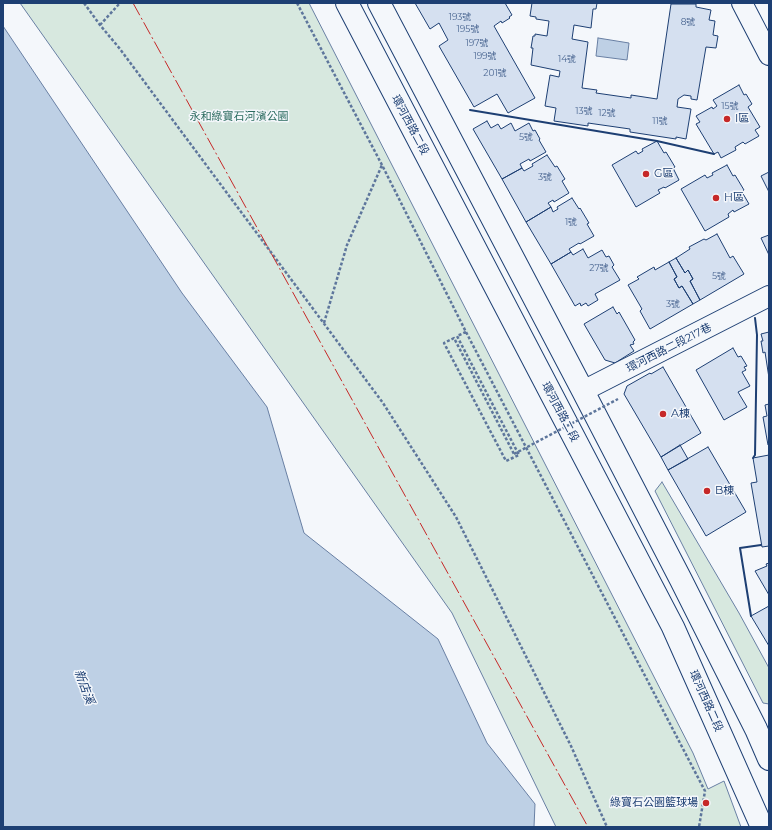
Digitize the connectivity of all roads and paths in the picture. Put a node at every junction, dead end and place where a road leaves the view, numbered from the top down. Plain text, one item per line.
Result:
1 (84, 3) edge
2 (120, 3) edge
3 (296, 3) edge
4 (347, 3) edge
5 (379, 3) edge
6 (742, 3) edge
7 (100, 25) junction
8 (769, 55) edge
9 (382, 166) junction
10 (762, 300) edge
11 (324, 324) junction
12 (466, 332) junction
13 (583, 391) junction
14 (618, 399) dead end
15 (769, 759) edge
16 (608, 827) edge
17 (699, 827) edge
18 (762, 827) edge

1 - 7 path
2 - 7 path
3 - 9 path
4 - 18 main road, 環河西路二段
5 - 13 main road
6 - 8 lane
7 - 11 path
9 - 11 path
9 - 12 path
10 - 13 lane, 環河西路二段217巷
11 - 16 path
12 - 14 path, bridge
12 - 17 path
13 - 15 main road

